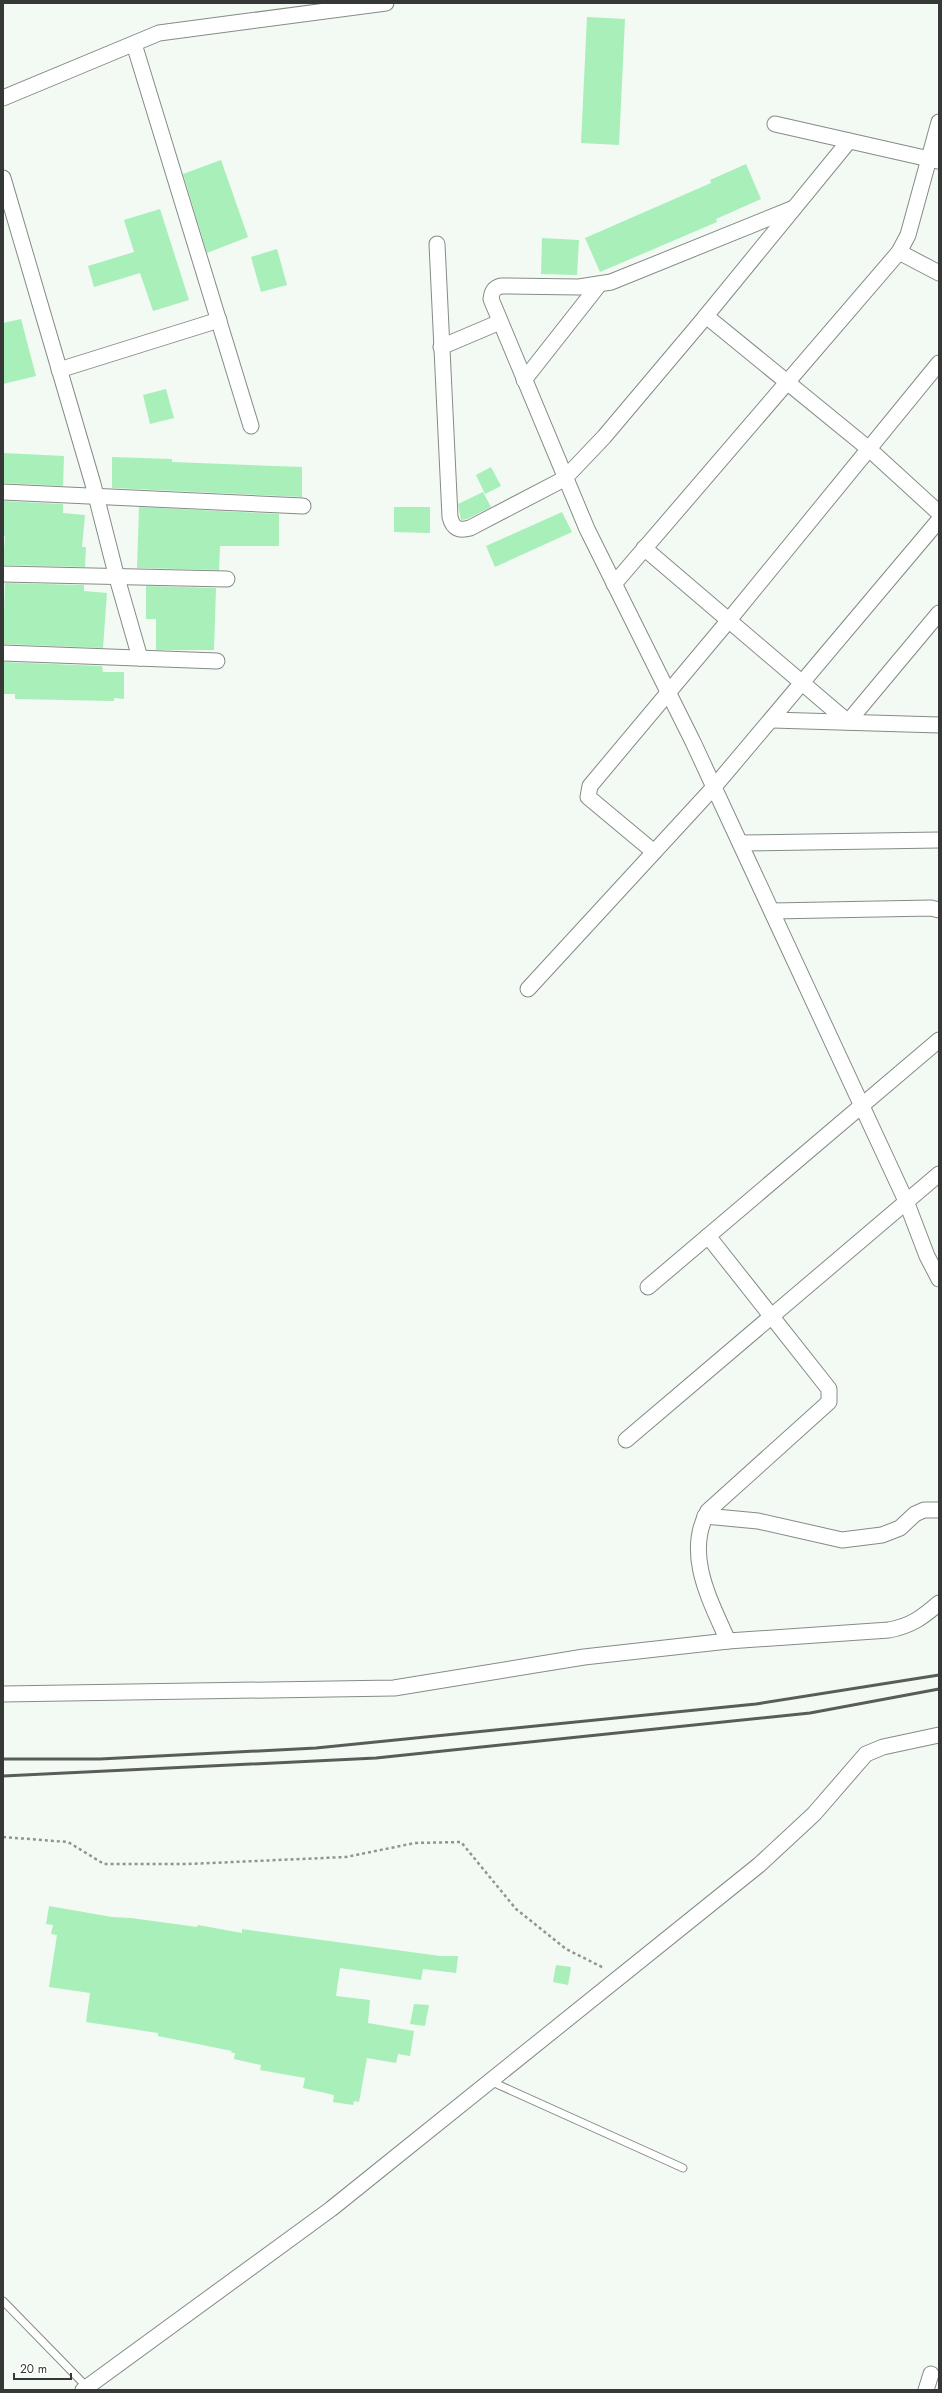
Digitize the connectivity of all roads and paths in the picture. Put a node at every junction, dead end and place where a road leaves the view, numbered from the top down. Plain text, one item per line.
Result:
1 (386, 3) edge
2 (134, 44) junction
3 (3, 98) edge
4 (939, 122) edge
5 (775, 124) dead end
6 (849, 141) junction
7 (934, 160) edge
8 (3, 178) edge
9 (794, 208) junction
10 (437, 244) dead end
11 (899, 252) junction
12 (939, 273) edge
13 (598, 286) junction
14 (706, 316) junction
15 (218, 320) junction
16 (500, 322) junction
17 (441, 347) junction
18 (939, 363) edge
19 (60, 370) junction
20 (524, 380) junction
21 (788, 382) junction
22 (251, 426) dead end
23 (868, 449) junction
24 (564, 479) junction
25 (3, 492) edge
26 (97, 498) junction
27 (303, 506) dead end
28 (939, 513) edge
29 (939, 520) edge
30 (644, 548) junction
31 (3, 574) edge
32 (116, 578) junction
33 (227, 579) dead end
34 (614, 584) junction
35 (939, 613) edge
36 (729, 620) junction
37 (3, 653) edge
38 (140, 658) junction
39 (217, 661) dead end
40 (804, 683) junction
41 (668, 693) junction
42 (772, 720) junction
43 (848, 722) junction
44 (939, 725) edge
45 (714, 787) junction
46 (939, 840) edge
47 (740, 843) junction
48 (654, 852) junction
49 (939, 910) edge
50 (772, 911) junction
51 (528, 989) dead end
52 (939, 1040) edge
53 (861, 1106) junction
54 (939, 1174) edge
55 (906, 1201) junction
56 (708, 1236) junction
57 (939, 1279) edge
58 (648, 1287) dead end
59 (772, 1315) junction
60 (626, 1440) dead end
61 (939, 1510) edge
62 (705, 1516) junction
63 (939, 1603) edge
64 (728, 1641) junction
65 (3, 1694) edge
66 (939, 1735) edge
67 (3, 1837) edge
68 (620, 1976) junction
69 (490, 2081) junction
70 (683, 2168) dead end
71 (3, 2301) edge
72 (931, 2374) dead end
73 (85, 2388) edge
74 (926, 2390) edge

1 - 2 street
2 - 3 street
2 - 15 street
4 - 7 street
5 - 6 street
6 - 7 street
6 - 9 street
7 - 11 street
8 - 19 street
9 - 13 street
9 - 14 street
10 - 17 street
11 - 12 street
11 - 21 street
13 - 16 street
13 - 20 street
14 - 21 street
14 - 24 street
15 - 19 street
15 - 22 street
16 - 17 street
16 - 20 street
17 - 24 street
18 - 23 street
19 - 26 street
20 - 24 street
21 - 23 street
21 - 30 street
23 - 28 street
23 - 36 street
24 - 34 street
25 - 26 street
26 - 27 street
26 - 32 street
29 - 40 street
30 - 34 street
30 - 36 street
31 - 32 street
32 - 33 street
32 - 38 street
34 - 41 street
35 - 43 street
36 - 40 street
36 - 41 street
37 - 38 street
38 - 39 street
40 - 42 street
40 - 43 street
41 - 45 street
41 - 48 street
42 - 43 street
42 - 45 street
43 - 44 street
45 - 47 street
45 - 48 street
46 - 47 street
47 - 50 street
48 - 51 street
49 - 50 street
50 - 53 street
52 - 53 street
53 - 55 street
53 - 56 street
54 - 55 street
55 - 57 street
55 - 59 street
56 - 58 street
56 - 59 street
59 - 60 street
59 - 62 street
61 - 62 street
62 - 64 street
63 - 64 street
64 - 65 street
66 - 68 street
67 - 68 path
68 - 69 street
69 - 70 lane
69 - 73 street
71 - 73 lane
72 - 74 street

